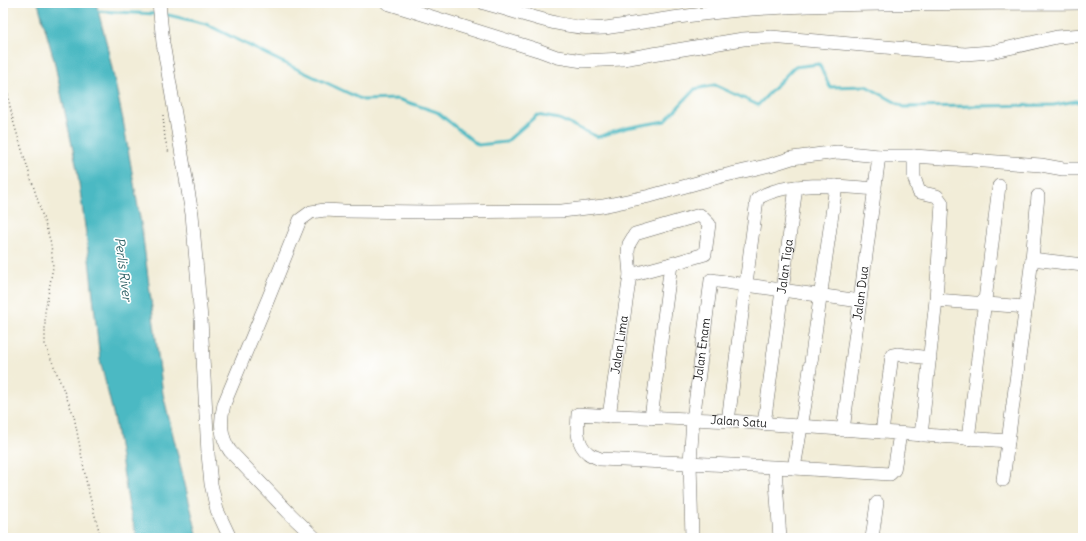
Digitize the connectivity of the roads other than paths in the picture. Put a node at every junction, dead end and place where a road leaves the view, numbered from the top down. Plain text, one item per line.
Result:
1 (158, 3) edge
2 (387, 3) edge
3 (484, 3) edge
4 (1083, 3) edge
5 (1083, 35) edge
6 (879, 156) junction
7 (914, 156) junction
8 (1083, 169) edge
9 (836, 186) junction
10 (999, 186) dead end
11 (796, 187) junction
12 (875, 189) junction
13 (1038, 196) dead end
14 (1032, 259) junction
15 (671, 264) junction
16 (1083, 266) edge
17 (630, 275) junction
18 (746, 284) junction
19 (783, 290) junction
20 (820, 296) junction
21 (936, 300) junction
22 (860, 302) junction
23 (985, 304) junction
24 (1025, 307) junction
25 (930, 358) junction
26 (609, 416) junction
27 (651, 418) junction
28 (693, 420) junction
29 (728, 421) junction
30 (764, 424) junction
31 (800, 427) junction
32 (843, 430) junction
33 (882, 432) junction
34 (900, 434) junction
35 (922, 435) junction
36 (968, 438) junction
37 (1008, 441) junction
38 (690, 462) junction
39 (775, 468) junction
40 (794, 468) junction
41 (1003, 480) dead end
42 (877, 503) dead end
43 (230, 538) edge
44 (315, 538) edge
45 (692, 538) edge
46 (780, 538) edge
47 (872, 538) edge

1 - 43 street
2 - 5 street
3 - 4 street
6 - 7 street
6 - 12 street, Jalan Dua
6 - 44 street
7 - 8 street
7 - 21 street
9 - 11 street
9 - 12 street
9 - 20 street
10 - 23 street
11 - 18 street
11 - 19 street, Jalan Tiga
12 - 22 street, Jalan Dua
13 - 14 street
14 - 16 street
14 - 24 street
15 - 17 street
15 - 17 street
15 - 27 street
17 - 26 street, Jalan Lima
18 - 19 street
18 - 28 street, Jalan Enam
18 - 29 street
19 - 20 street
19 - 30 street, Jalan Tiga
20 - 22 street
20 - 31 street
21 - 23 street
21 - 25 street
22 - 32 street, Jalan Dua
23 - 24 street
23 - 36 street
24 - 37 street
25 - 33 street
25 - 35 street
26 - 27 street, Jalan Satu
26 - 38 street, Jalan Satu
27 - 28 street, Jalan Satu
28 - 29 street, Jalan Satu
28 - 38 street, Jalan Enam
29 - 30 street, Jalan Satu
30 - 31 street, Jalan Satu
31 - 32 street, Jalan Satu
31 - 40 street
32 - 33 street, Jalan Satu
33 - 34 street, Jalan Satu
34 - 35 street, Jalan Satu
34 - 40 street
35 - 36 street, Jalan Satu
36 - 37 street, Jalan Satu
37 - 41 street
38 - 39 street
38 - 45 street, Jalan Enam
39 - 40 street
39 - 46 street
42 - 47 street

